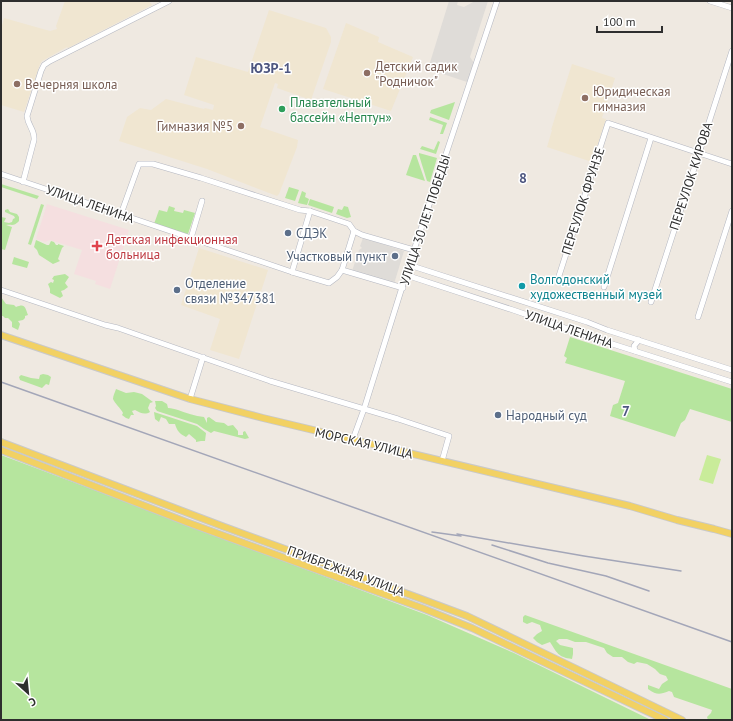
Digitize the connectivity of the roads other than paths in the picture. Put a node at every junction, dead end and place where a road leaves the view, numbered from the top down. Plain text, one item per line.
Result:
1 (169, 1) edge
2 (496, 1) edge
3 (710, 1) edge
4 (732, 8) edge
5 (732, 50) edge
6 (651, 139) junction
7 (699, 153) junction
8 (732, 164) edge
9 (1, 174) edge
10 (23, 182) junction
11 (202, 201) dead end
12 (732, 211) edge
13 (310, 212) junction
14 (121, 214) junction
15 (354, 231) junction
16 (191, 238) junction
17 (414, 250) junction
18 (409, 265) junction
19 (342, 270) junction
20 (292, 272) junction
21 (406, 275) junction
22 (558, 278) dead end
23 (604, 287) dead end
24 (403, 288) junction
25 (1, 290) edge
26 (651, 302) dead end
27 (698, 317) dead end
28 (1, 335) edge
29 (639, 340) junction
30 (635, 351) junction
31 (203, 357) junction
32 (732, 370) edge
33 (732, 382) edge
34 (190, 399) junction
35 (364, 409) junction
36 (353, 439) junction
37 (1, 442) edge
38 (1, 450) edge
39 (442, 461) junction
40 (732, 534) edge
41 (665, 720) edge
42 (682, 720) edge

1 - 10 street
2 - 17 street, УЛИЦА 30 ЛЕТ ПОБЕДЫ
3 - 4 street
5 - 7 street, ПЕРЕУЛОК КИРОВА
6 - 7 street
6 - 22 street, ПЕРЕУЛОК ФРУНЗЕ
6 - 23 street
7 - 8 street
7 - 26 street, ПЕРЕУЛОК КИРОВА
9 - 10 street, УЛИЦА ЛЕНИНА
10 - 14 street, УЛИЦА ЛЕНИНА
11 - 16 street
12 - 27 street
13 - 14 street
13 - 15 street
13 - 20 street
14 - 16 street, УЛИЦА ЛЕНИНА
15 - 17 street
15 - 19 street
16 - 20 street, УЛИЦА ЛЕНИНА
17 - 18 street, УЛИЦА 30 ЛЕТ ПОБЕДЫ
18 - 21 street, УЛИЦА 30 ЛЕТ ПОБЕДЫ
18 - 29 street, УЛИЦА ЛЕНИНА
19 - 20 street, УЛИЦА ЛЕНИНА
19 - 24 street
21 - 24 street, УЛИЦА 30 ЛЕТ ПОБЕДЫ
21 - 30 street, УЛИЦА ЛЕНИНА
24 - 35 street, УЛИЦА 30 ЛЕТ ПОБЕДЫ
25 - 31 street
28 - 34 main road, МОРСКАЯ УЛИЦА
29 - 30 street
29 - 32 street, УЛИЦА ЛЕНИНА
30 - 33 street, УЛИЦА ЛЕНИНА
31 - 34 street
31 - 35 street
34 - 36 main road, МОРСКАЯ УЛИЦА
35 - 36 street, УЛИЦА 30 ЛЕТ ПОБЕДЫ
35 - 39 street
36 - 39 main road, МОРСКАЯ УЛИЦА
37 - 42 main road, ПРИБРЕЖНАЯ УЛИЦА
38 - 41 main road, ПРИБРЕЖНАЯ УЛИЦА
39 - 40 main road, МОРСКАЯ УЛИЦА

